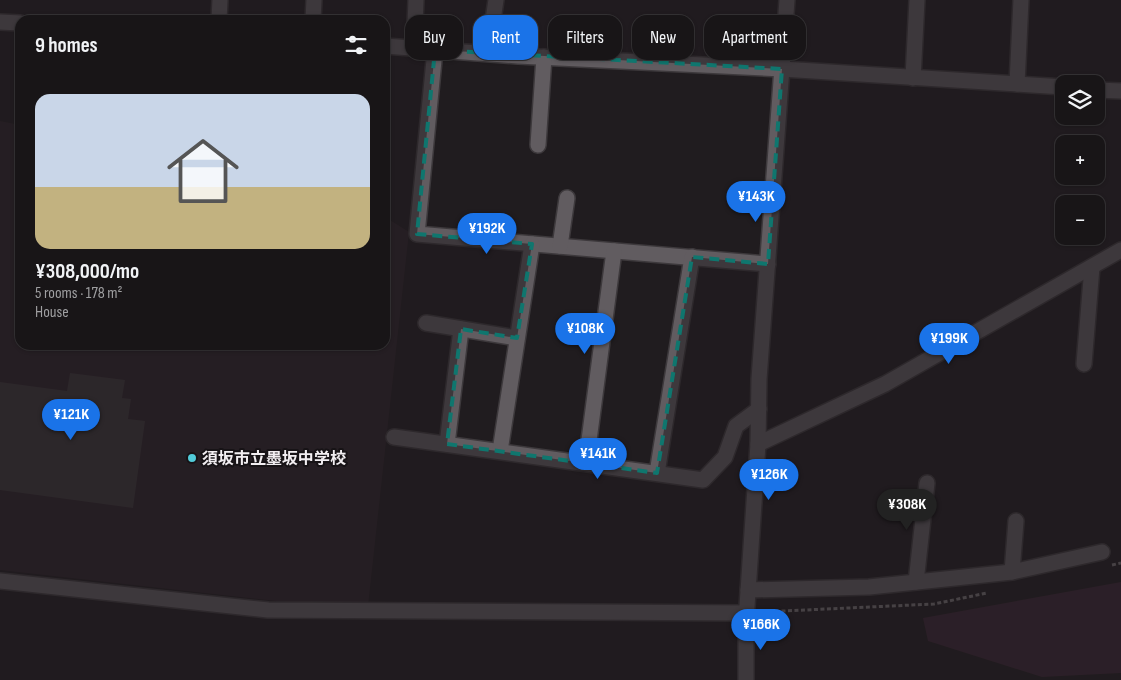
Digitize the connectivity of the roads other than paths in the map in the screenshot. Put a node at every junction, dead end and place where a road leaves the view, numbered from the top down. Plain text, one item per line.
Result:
1 (220, 0) edge
2 (314, 0) edge
3 (416, 0) edge
4 (496, 0) edge
5 (787, 0) edge
6 (917, 0) edge
7 (1021, 0) edge
8 (219, 15) edge
9 (313, 15) edge
10 (415, 15) edge
11 (494, 15) edge
12 (0, 22) edge
13 (15, 23) edge
14 (390, 46) edge
15 (405, 47) edge
16 (538, 57) edge
17 (544, 57) junction
18 (434, 60) edge
19 (782, 69) junction
20 (913, 78) junction
21 (1017, 84) junction
22 (1055, 87) edge
23 (1105, 90) edge
24 (1121, 91) edge
25 (538, 145) dead end
26 (567, 198) dead end
27 (532, 244) junction
28 (560, 246) junction
29 (1121, 250) edge
30 (614, 251) junction
31 (692, 257) junction
32 (768, 264) junction
33 (1092, 267) junction
34 (426, 323) dead end
35 (461, 329) junction
36 (517, 338) junction
37 (1084, 364) dead end
38 (759, 409) junction
39 (394, 437) dead end
40 (447, 444) junction
41 (758, 444) junction
42 (500, 451) junction
43 (586, 464) junction
44 (657, 473) junction
45 (927, 483) dead end
46 (1016, 521) dead end
47 (1102, 552) dead end
48 (1012, 572) junction
49 (0, 581) edge
50 (916, 582) junction
51 (748, 590) junction
52 (746, 617) junction
53 (746, 680) edge

1 - 8 street
2 - 9 street
3 - 10 street
4 - 11 street
5 - 19 street
6 - 20 street
7 - 21 street
12 - 13 street
14 - 15 street
16 - 17 street
17 - 19 street
17 - 25 street
18 - 27 street
19 - 20 street
19 - 32 street
20 - 21 street
21 - 22 street
23 - 24 street
26 - 28 street
27 - 28 street
27 - 36 street
28 - 30 street
29 - 33 street
30 - 31 street
30 - 43 street
31 - 32 street
31 - 44 street
32 - 38 street
33 - 37 street
33 - 41 street
34 - 35 street
35 - 36 street
35 - 40 street
36 - 42 street
38 - 41 street
38 - 44 street
39 - 40 street
40 - 42 street
41 - 51 street
42 - 43 street
43 - 44 street
45 - 50 street
46 - 48 street
47 - 48 street
48 - 50 street
49 - 52 street
50 - 51 street
51 - 52 street
52 - 53 street

